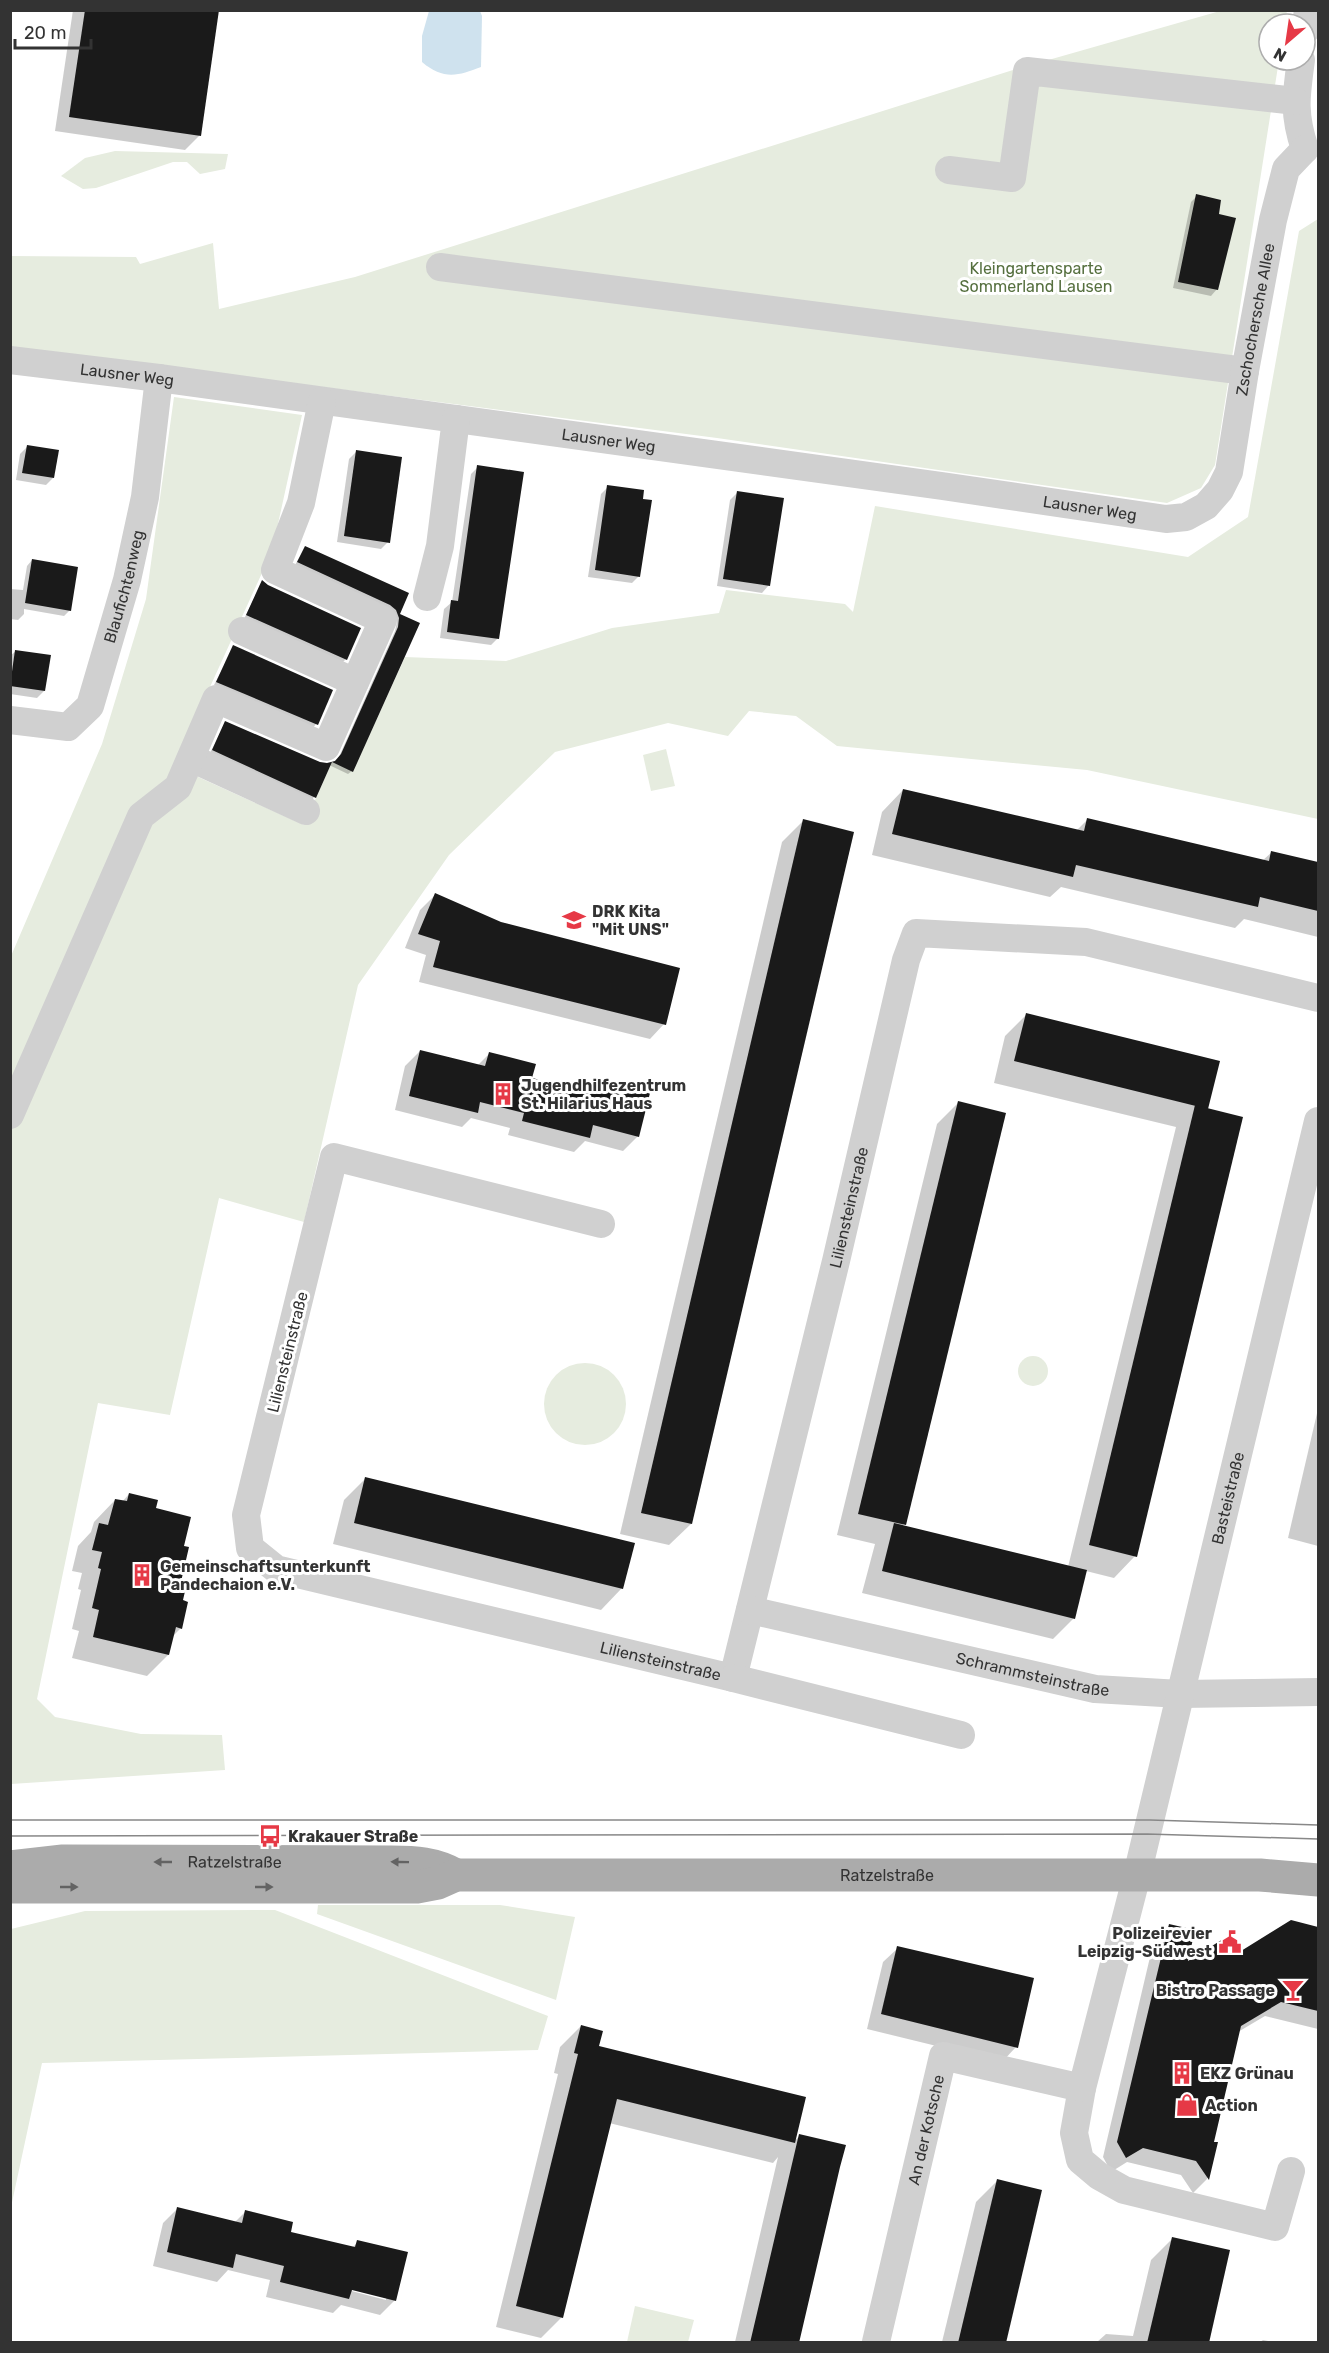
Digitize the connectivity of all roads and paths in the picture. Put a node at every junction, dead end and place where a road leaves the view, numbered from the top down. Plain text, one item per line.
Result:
1 (1300, 72) edge
2 (1296, 100) junction
3 (1312, 153) edge
4 (949, 170) dead end
5 (440, 267) dead end
6 (10, 360) edge
7 (1245, 371) junction
8 (159, 378) junction
9 (322, 401) junction
10 (456, 419) junction
11 (1206, 506) joint
12 (427, 597) dead end
13 (242, 631) dead end
14 (355, 682) junction
15 (10, 720) edge
16 (191, 758) junction
17 (306, 811) dead end
18 (1318, 998) edge
19 (10, 1115) edge
20 (1318, 1121) edge
21 (601, 1224) dead end
22 (750, 1610) junction
23 (733, 1678) junction
24 (1318, 1692) edge
25 (1180, 1694) junction
26 (961, 1735) dead end
27 (10, 1867) edge
28 (456, 1875) junction
29 (1137, 1875) junction
30 (1318, 1880) edge
31 (10, 1887) edge
32 (1082, 2088) junction
33 (1291, 2171) dead end
34 (876, 2343) edge

1 - 2 street
2 - 3 street
2 - 4 street
3 - 7 street, Zschochersche Allee
5 - 7 street
6 - 8 street, Lausner Weg
7 - 11 street, Zschochersche Allee
8 - 9 street, Lausner Weg
8 - 15 street, Blaufichtenweg
9 - 10 street, Lausner Weg
9 - 14 street
10 - 11 street, Lausner Weg
10 - 12 street
13 - 14 street
14 - 16 street
16 - 17 street
16 - 19 street
18 - 22 street, Liliensteinstraße
20 - 25 street, Basteistraße
21 - 23 street, Liliensteinstraße
22 - 23 street, Liliensteinstraße
22 - 25 street, Schrammsteinstraße
23 - 26 street
24 - 25 street, Schrammsteinstraße
25 - 29 street, Basteistraße
28 -> 27 main road, Ratzelstraße
28 - 29 main road, Ratzelstraße
31 -> 28 main road, Ratzelstraße
29 - 30 main road, Ratzelstraße
29 - 32 street
32 - 33 street
32 - 34 street, An der Kotsche

